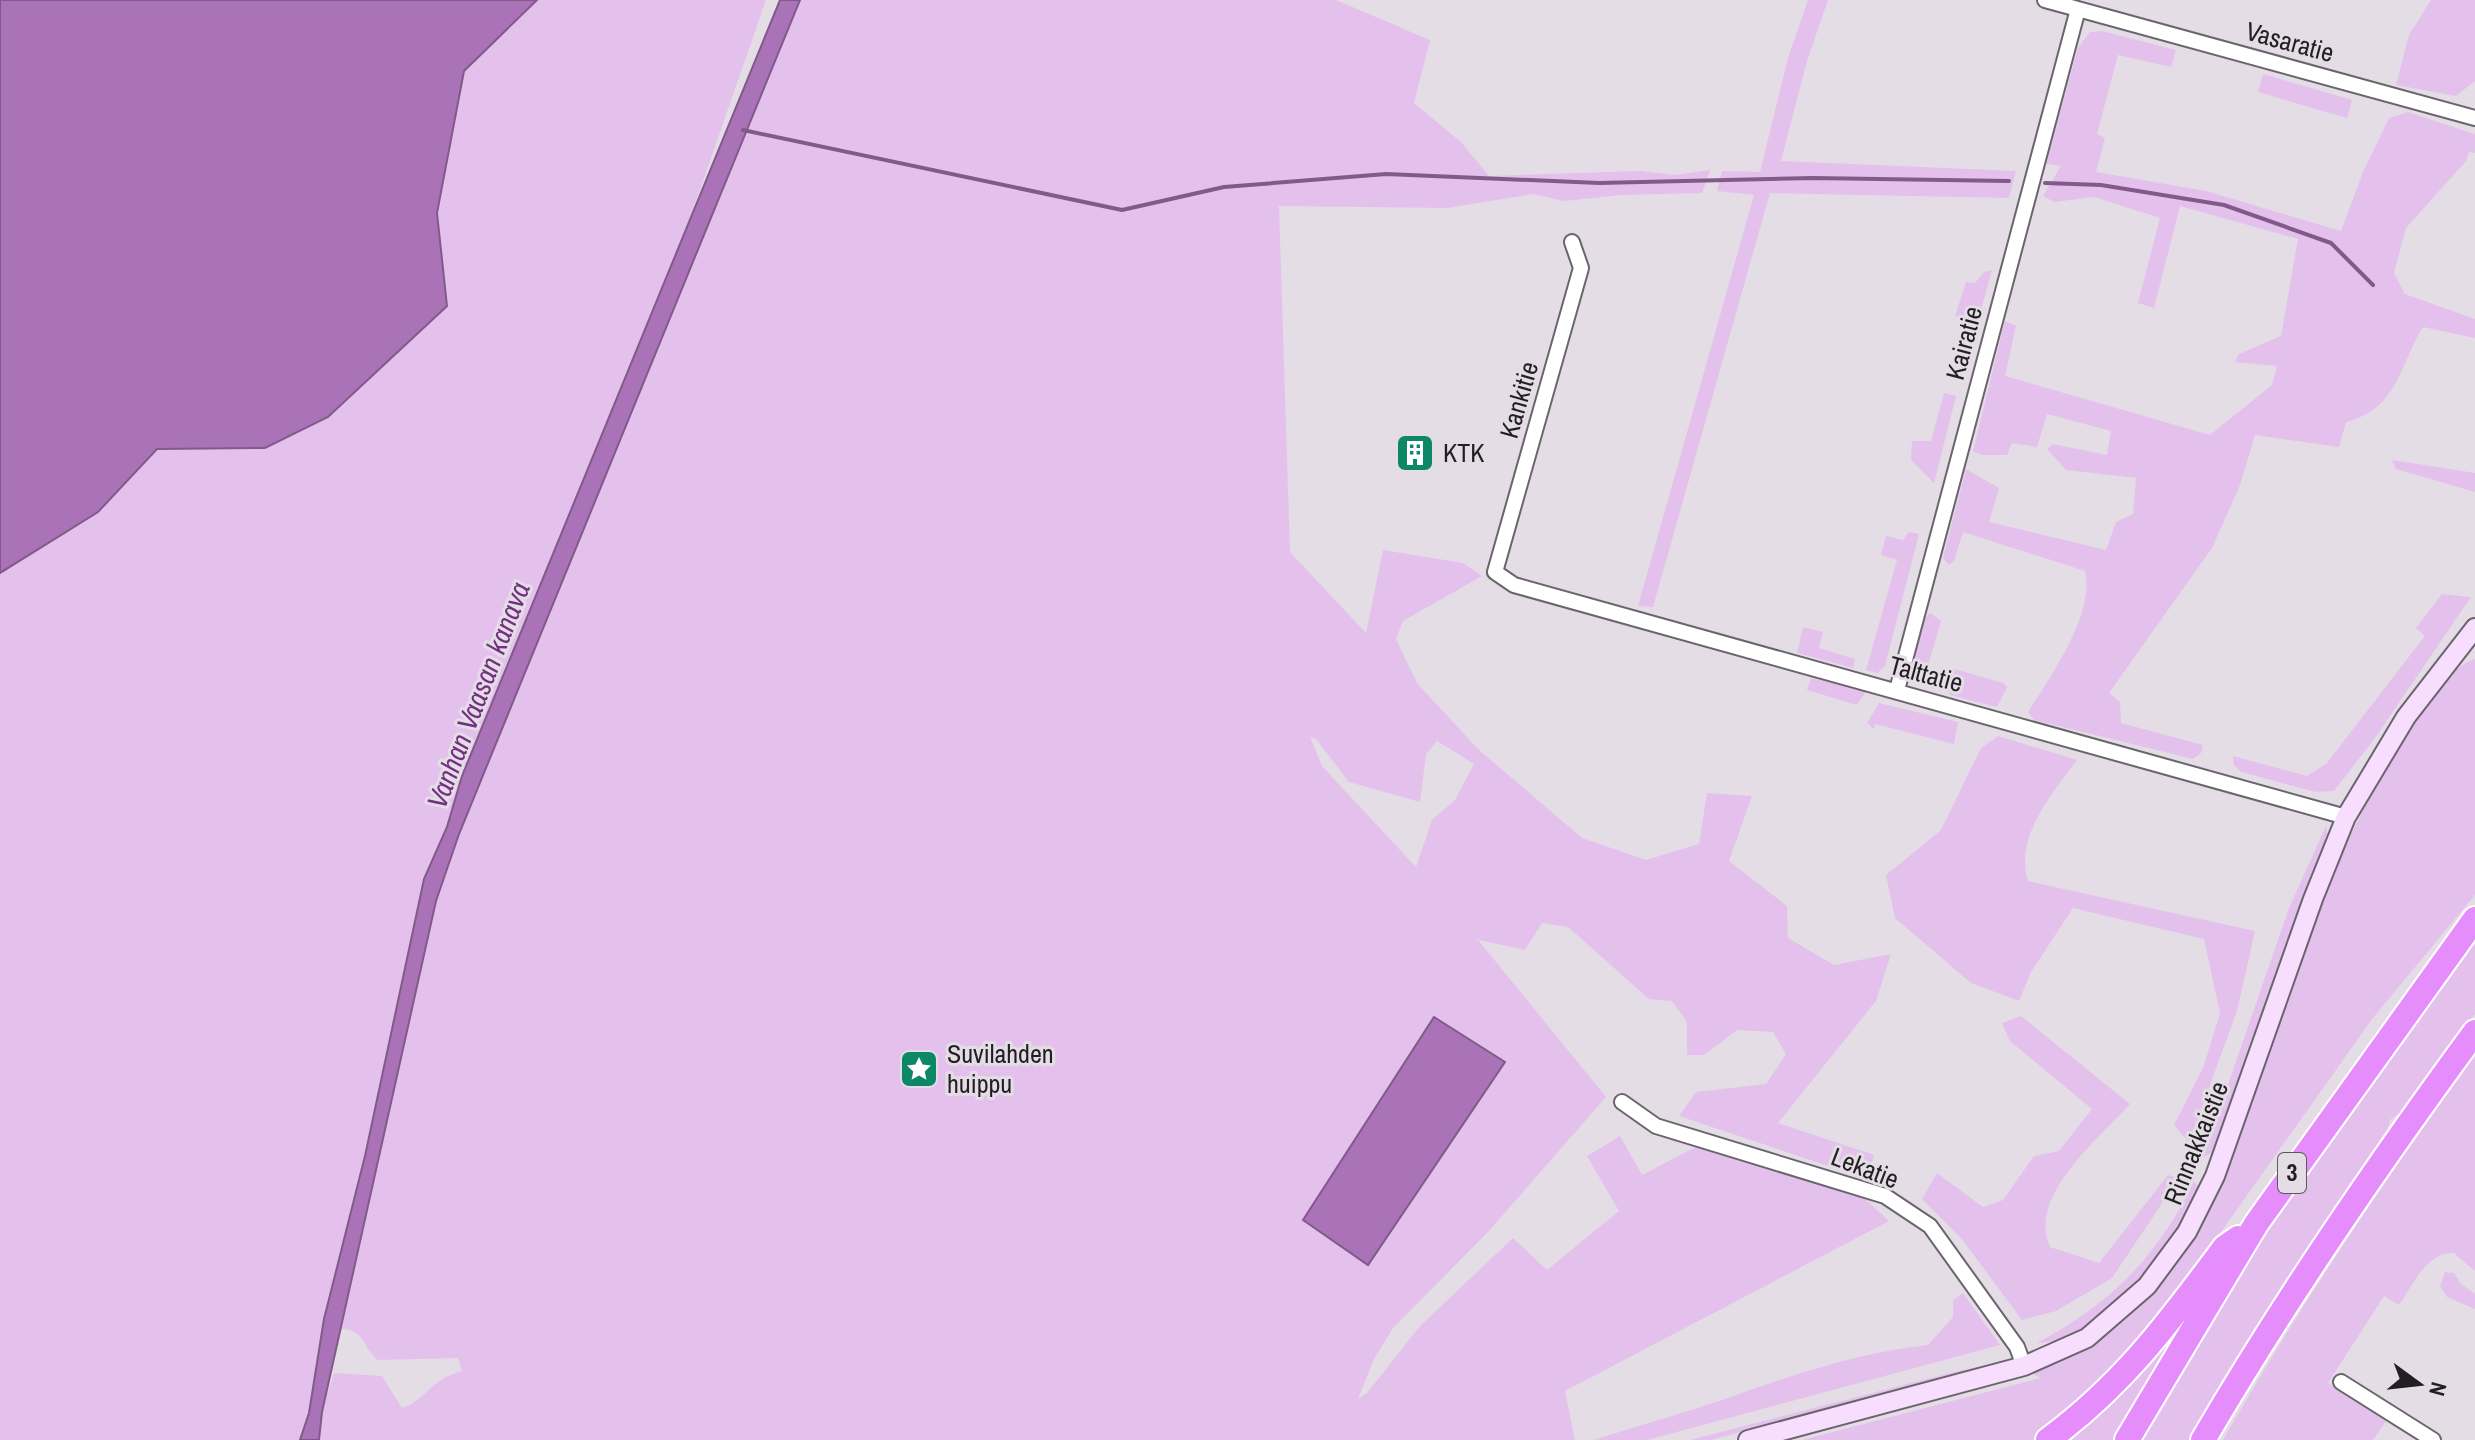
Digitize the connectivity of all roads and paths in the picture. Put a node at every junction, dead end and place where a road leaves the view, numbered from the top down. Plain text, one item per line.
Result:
1 (2045, 0) edge
2 (2078, 9) junction
3 (2475, 118) edge
4 (1572, 242) dead end
5 (1495, 572) joint
6 (2474, 632) edge
7 (1897, 690) junction
8 (2346, 817) junction
9 (2475, 919) edge
10 (2475, 1032) edge
11 (1622, 1102) dead end
12 (2256, 1224) junction
13 (2024, 1366) junction
14 (2341, 1382) dead end
15 (1748, 1440) edge
16 (2048, 1440) edge
17 (2127, 1440) edge
18 (2203, 1440) edge
19 (2433, 1440) edge

1 - 2 street, Vasaratie
2 - 3 street, Vasaratie
2 - 7 street, Kairatie
4 - 5 street, Kankitie
5 - 7 street, Talttatie
6 - 8 street, Rinnakkaistie
7 - 8 street, Talttatie
8 - 13 street, Rinnakkaistie
9 - 12 highway, 3
10 - 18 highway
11 - 13 street, Lekatie
12 - 16 highway
12 - 17 highway, 3
13 - 15 street, Rinnakkaistie
14 - 19 street

